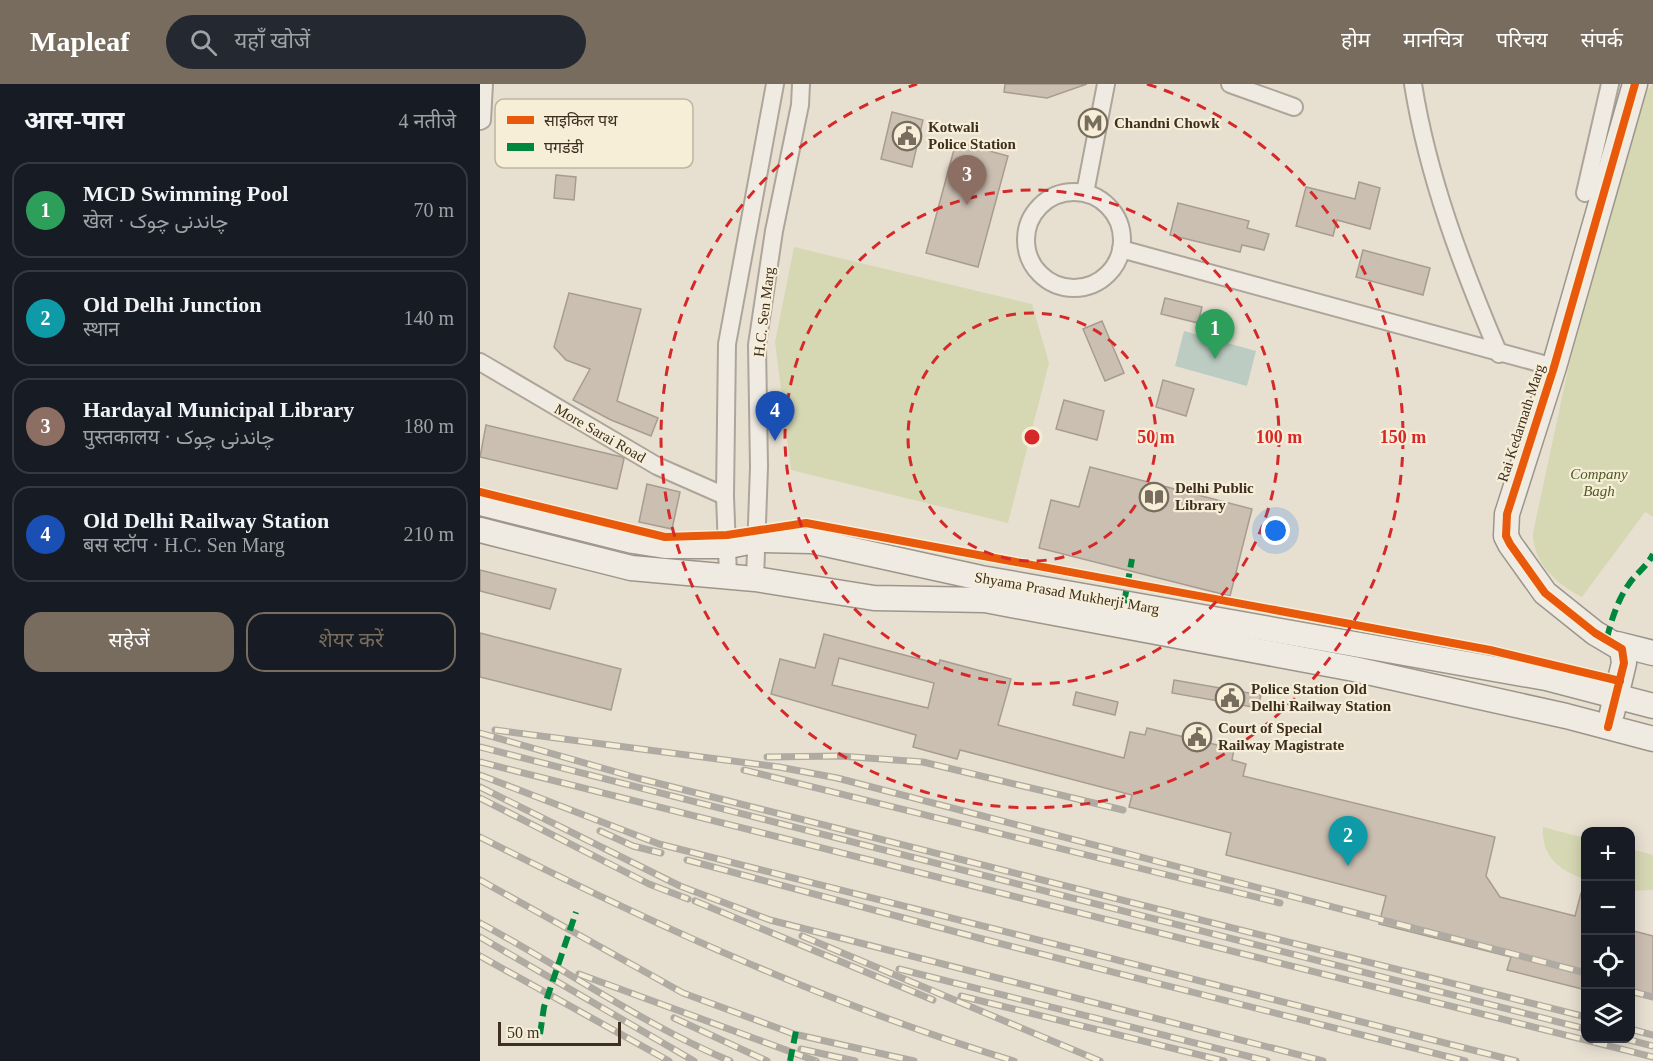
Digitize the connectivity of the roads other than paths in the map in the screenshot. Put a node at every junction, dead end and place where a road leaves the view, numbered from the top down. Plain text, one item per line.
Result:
1 (484, 84) edge
2 (775, 84) edge
3 (801, 84) edge
4 (1106, 84) edge
5 (1230, 84) edge
6 (1413, 84) edge
7 (1610, 84) edge
8 (1635, 84) edge
9 (1294, 107) dead end
10 (480, 121) edge
11 (1085, 193) junction
12 (1585, 193) dead end
13 (1121, 249) junction
14 (1499, 354) junction
15 (480, 362) edge
16 (1554, 367) junction
17 (725, 496) junction
18 (480, 503) edge
19 (480, 530) edge
20 (758, 540) junction
21 (729, 546) junction
22 (728, 576) junction
23 (755, 579) junction
24 (1617, 644) junction
25 (1653, 653) edge
26 (1616, 697) junction
27 (1653, 706) edge
28 (1608, 727) junction
29 (1652, 734) edge

1 - 10 street
2 - 17 street, H.C. Sen Marg
3 - 20 street, H.C. Sen Marg
4 - 11 street
5 - 9 street
6 - 14 street
7 - 12 street
8 - 16 main road, Rai Kedarnath Marg
11 - 13 street
11 - 13 street
13 - 14 street
14 - 16 street
15 - 17 street, More Sarai Road
16 - 24 main road, Rai Kedarnath Marg
17 - 21 street, H.C. Sen Marg
18 - 21 main road, Shyama Prasad Mukherji Marg
19 - 22 main road, Shyama Prasad Mukherji Marg
20 - 21 main road, Shyama Prasad Mukherji Marg
20 - 23 street, H.C. Sen Marg
20 - 26 main road, Shyama Prasad Mukherji Marg
21 - 22 street, H.C. Sen Marg
22 - 23 main road, Shyama Prasad Mukherji Marg
23 - 28 main road, Shyama Prasad Mukherji Marg
24 - 25 main road, Rai Kedarnath Marg
24 - 26 main road
26 - 27 main road, Shyama Prasad Mukherji Marg
26 - 28 main road
28 - 29 main road, Shyama Prasad Mukherji Marg

